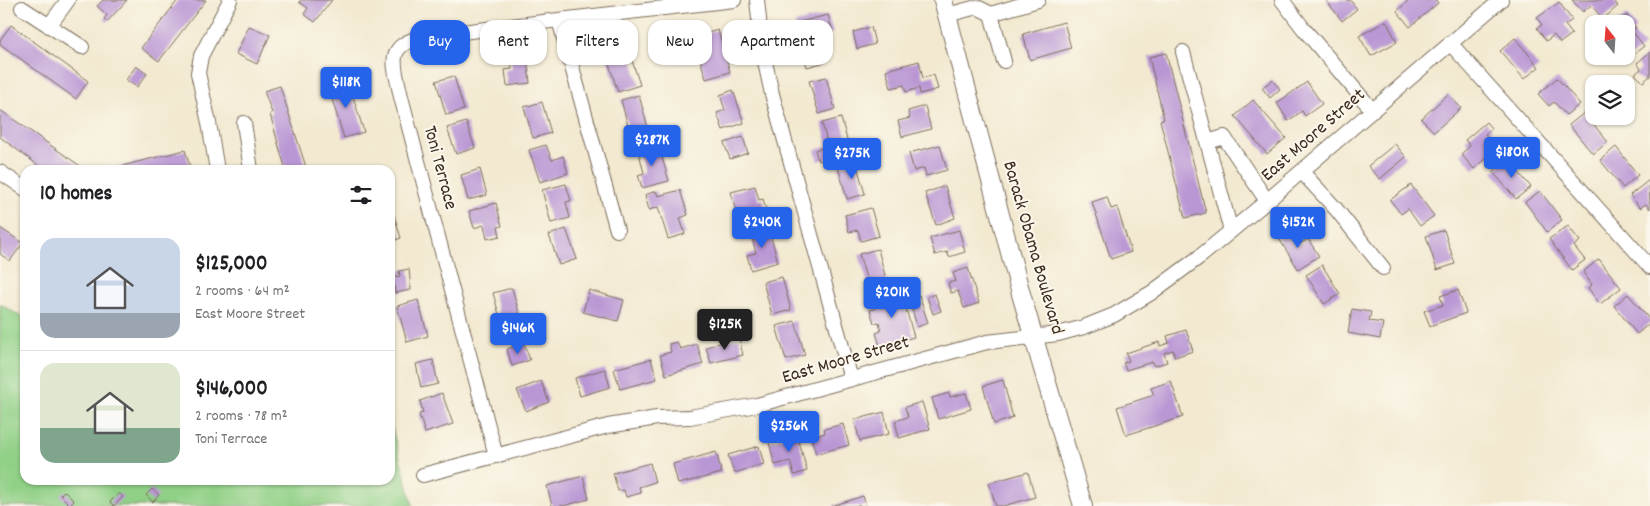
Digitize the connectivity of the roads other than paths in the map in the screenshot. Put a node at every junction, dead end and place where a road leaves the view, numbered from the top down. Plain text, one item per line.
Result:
1 (68, 0) edge
2 (230, 0) edge
3 (734, 0) edge
4 (757, 0) edge
5 (1038, 0) edge
6 (1282, 0) edge
7 (1501, 0) edge
8 (1016, 3) edge
9 (978, 4) edge
10 (945, 7) edge
11 (22, 8) dead end
12 (991, 14) junction
13 (557, 20) edge
14 (559, 20) edge
15 (49, 26) junction
16 (1450, 43) junction
17 (82, 48) dead end
18 (1183, 52) dead end
19 (1004, 61) dead end
20 (571, 65) edge
21 (1373, 111) junction
22 (244, 124) dead end
23 (1208, 142) junction
24 (216, 165) edge
25 (249, 165) edge
26 (0, 172) edge
27 (1302, 172) junction
28 (20, 186) edge
29 (1267, 202) junction
30 (617, 230) dead end
31 (1231, 231) junction
32 (1650, 267) edge
33 (1383, 268) dead end
34 (1035, 336) junction
35 (851, 379) junction
36 (496, 456) junction
37 (422, 475) dead end
38 (1083, 506) edge

1 - 15 street
2 - 24 street
3 - 14 street, Toni Terrace
4 - 35 street
5 - 8 street
6 - 21 street
7 - 16 street, East Moore Street
8 - 12 street
9 - 10 street
9 - 12 street
10 - 34 main road, Barack Obama Boulevard
11 - 15 street
12 - 19 street
13 - 36 street, Toni Terrace
15 - 17 street
16 - 21 street, East Moore Street
16 - 32 street
18 - 23 street
20 - 30 street
21 - 27 street, East Moore Street
22 - 25 street
23 - 29 street
23 - 31 street
26 - 28 street
27 - 29 street, East Moore Street
27 - 33 street
29 - 31 street, East Moore Street
31 - 34 street, East Moore Street
34 - 35 street, East Moore Street
34 - 38 main road, Barack Obama Boulevard
35 - 36 street, East Moore Street
36 - 37 street, East Moore Street

